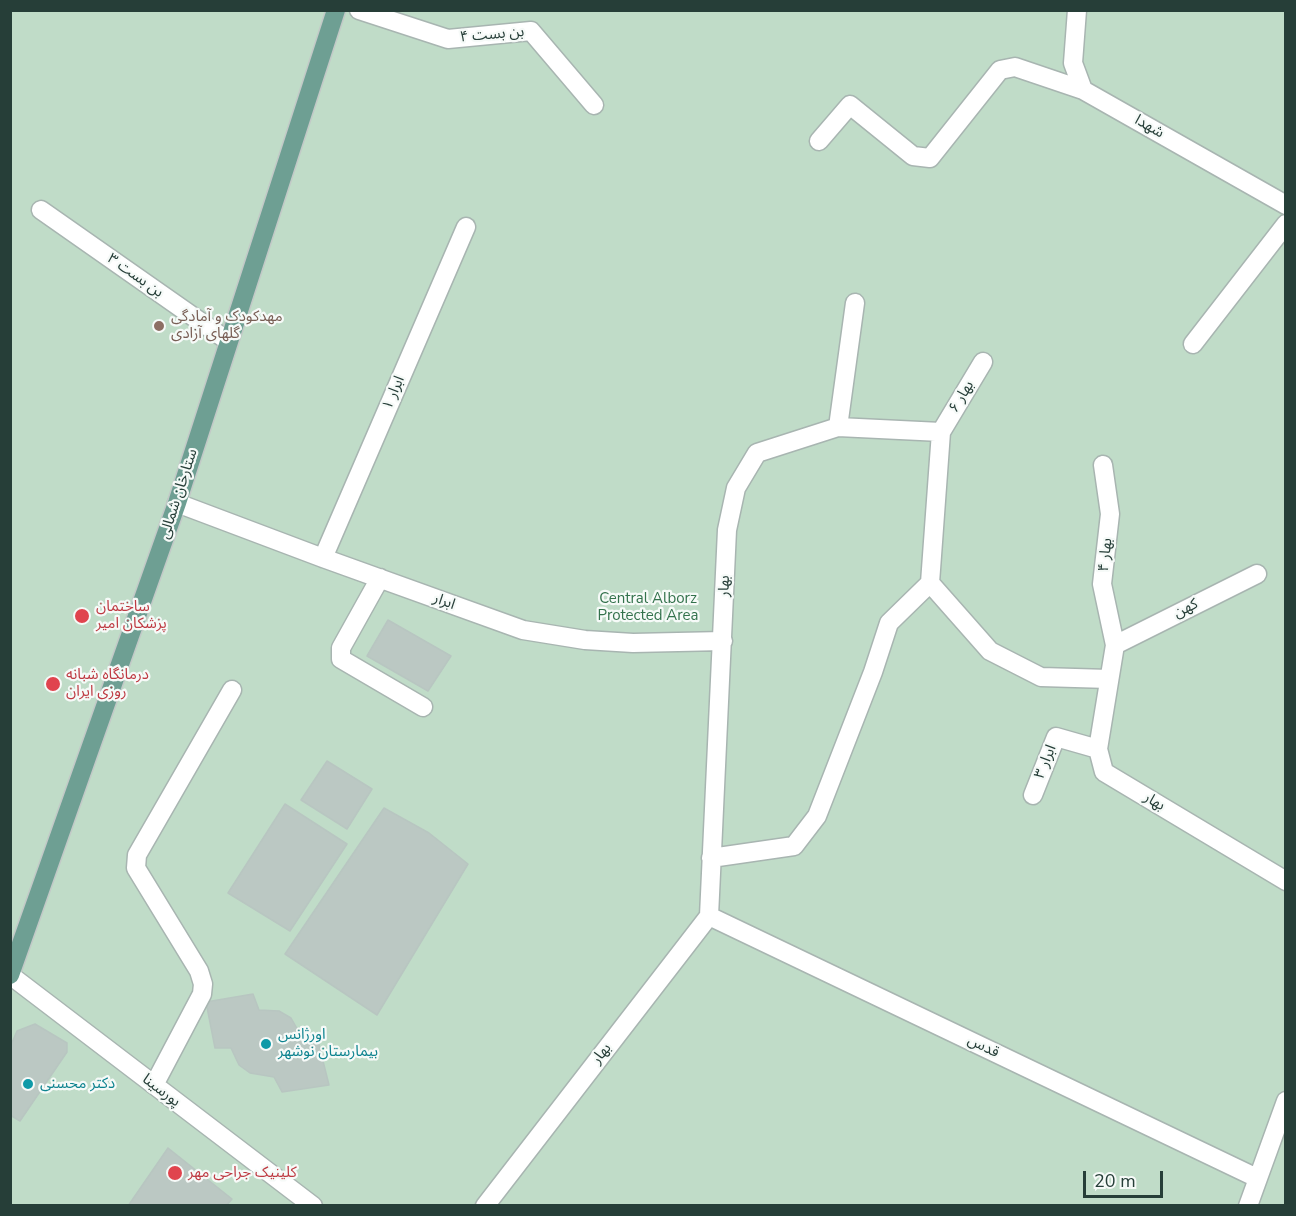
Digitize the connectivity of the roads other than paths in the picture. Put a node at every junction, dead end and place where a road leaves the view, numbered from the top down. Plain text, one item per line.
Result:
1 (336, 10) edge
2 (359, 10) edge
3 (1077, 10) edge
4 (1083, 90) junction
5 (594, 105) dead end
6 (819, 141) dead end
7 (1286, 205) edge
8 (42, 210) dead end
9 (1286, 224) edge
10 (466, 227) dead end
11 (855, 303) dead end
12 (228, 341) junction
13 (1193, 344) dead end
14 (983, 362) dead end
15 (838, 427) junction
16 (941, 432) junction
17 (1103, 465) dead end
18 (177, 503) junction
19 (323, 558) junction
20 (1257, 574) dead end
21 (380, 579) junction
22 (930, 584) junction
23 (723, 641) junction
24 (1115, 645) junction
25 (1109, 679) junction
26 (232, 690) dead end
27 (423, 707) dead end
28 (1098, 749) junction
29 (1033, 795) dead end
30 (711, 858) junction
31 (1286, 880) edge
32 (709, 916) junction
33 (10, 975) edge
34 (154, 1085) junction
35 (1286, 1101) edge
36 (1257, 1178) junction
37 (313, 1206) edge
38 (485, 1206) edge
39 (1248, 1206) edge

1 - 12 main road, ستارخان شمالی
2 - 5 street, بن بست ۴
3 - 4 street
4 - 6 street, شهدا
4 - 7 street, شهدا
8 - 12 street, بن بست ۳
9 - 13 street
10 - 19 street, ابرار ۱
11 - 15 street
12 - 18 main road, ستارخان شمالی
14 - 16 street, بهار ۶
15 - 16 street, بهار
15 - 23 street, بهار
16 - 22 street
17 - 24 street, بهار ۴
18 - 19 street, ابرار
18 - 33 main road, ستارخان شمالی
19 - 21 street, ابرار
20 - 24 street, کهن
21 - 23 street, ابرار
21 - 27 street
22 - 25 street
22 - 30 street
23 - 30 street, بهار
24 - 25 street
25 - 28 street
26 - 34 street
28 - 29 street, ابرار ۳
28 - 31 street, بهار
30 - 32 street, بهار
32 - 36 street, قدس
32 - 38 street, بهار
33 - 34 street, پورسینا
34 - 37 street, پورسینا
35 - 36 street
36 - 39 street

